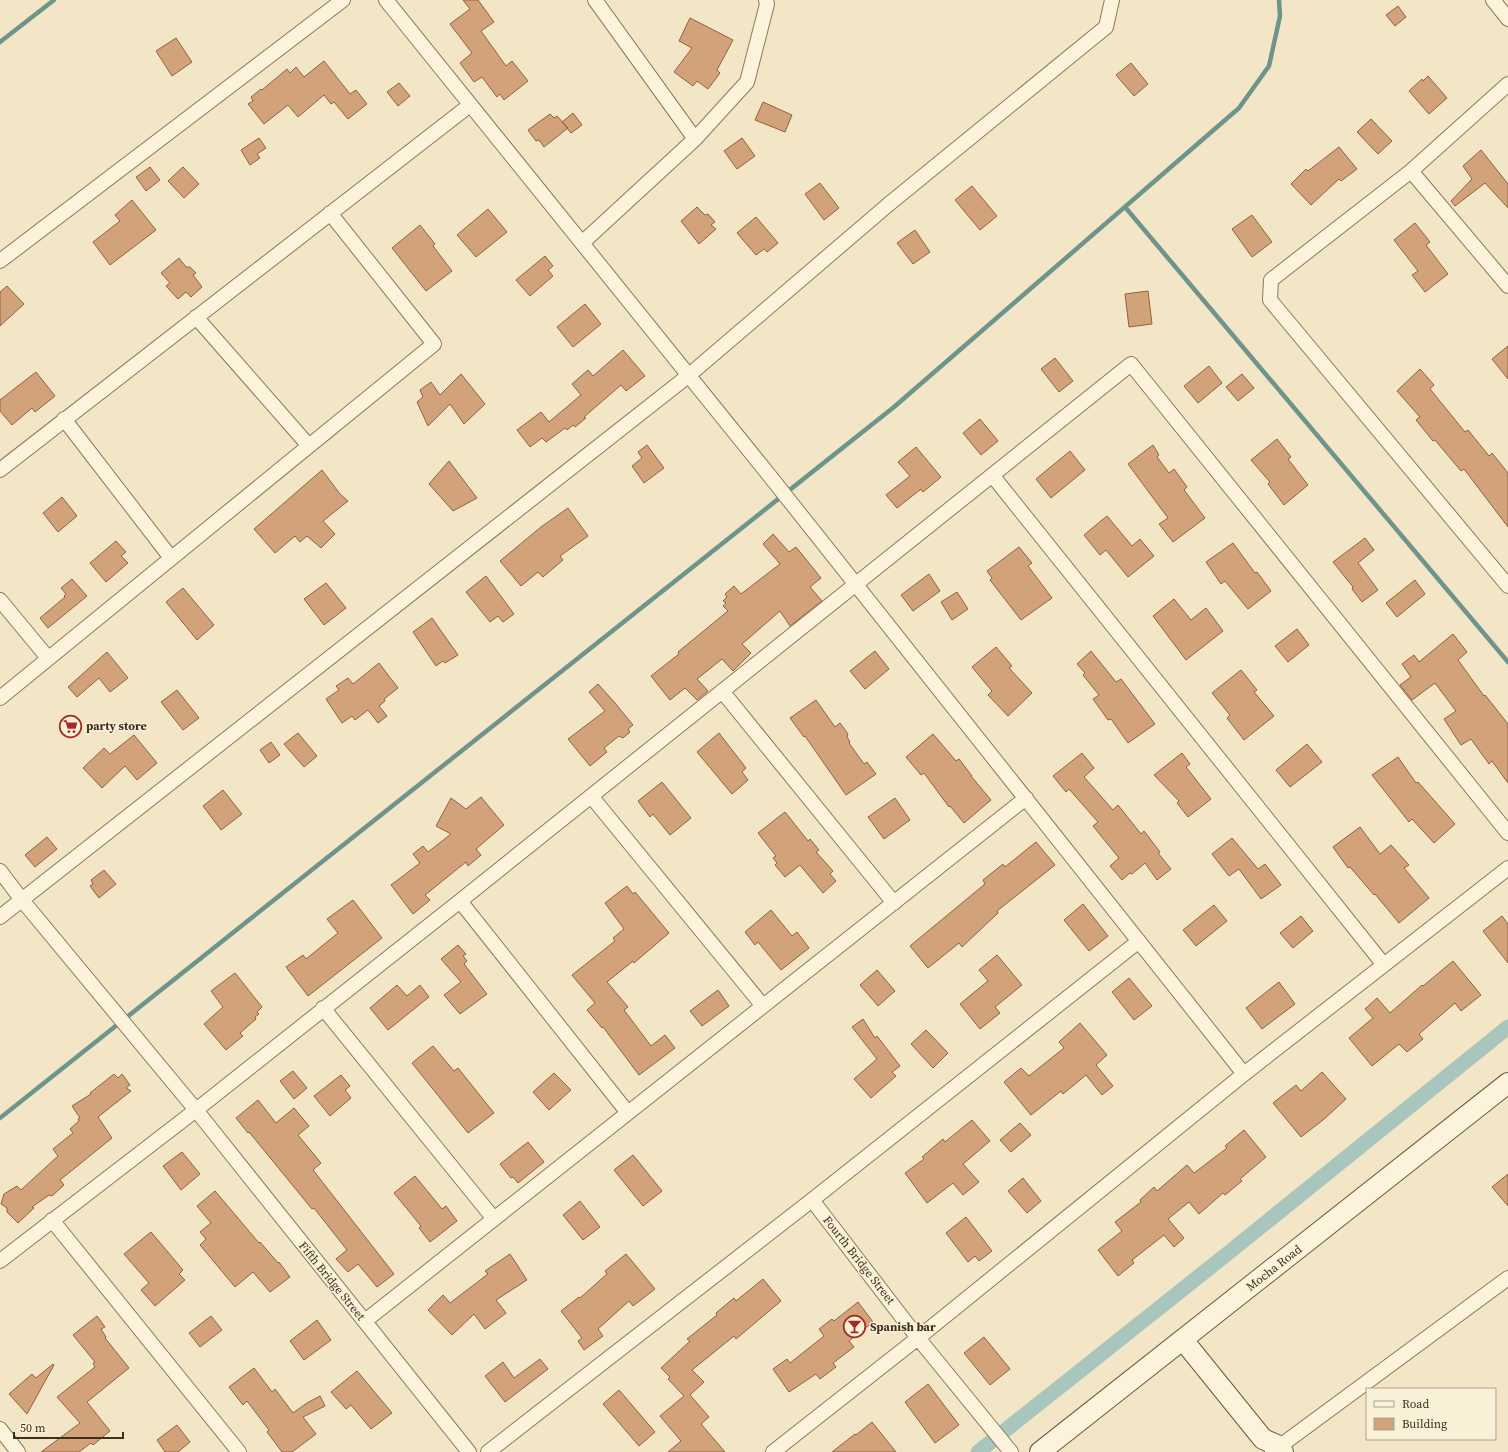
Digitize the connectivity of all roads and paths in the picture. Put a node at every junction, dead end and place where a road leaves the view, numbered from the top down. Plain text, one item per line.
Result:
1 (343, 0) edge
2 (386, 0) edge
3 (595, 0) edge
4 (766, 0) edge
5 (1112, 0) edge
6 (1493, 0) edge
7 (1508, 19) edge
8 (1508, 84) edge
9 (470, 105) junction
10 (695, 139) junction
11 (1411, 171) junction
12 (330, 213) junction
13 (582, 243) junction
14 (0, 261) edge
15 (1508, 286) edge
16 (196, 317) junction
17 (688, 376) junction
18 (64, 419) junction
19 (309, 446) junction
20 (0, 470) edge
21 (992, 476) junction
22 (171, 558) junction
23 (856, 584) junction
24 (1508, 586) edge
25 (0, 600) edge
26 (48, 658) junction
27 (722, 691) junction
28 (0, 698) edge
29 (591, 796) junction
30 (1026, 798) junction
31 (1508, 833) edge
32 (1508, 868) edge
33 (0, 871) edge
34 (22, 900) junction
35 (460, 901) junction
36 (894, 903) junction
37 (0, 917) edge
38 (1138, 941) junction
39 (1384, 965) junction
40 (763, 1006) junction
41 (323, 1008) junction
42 (1244, 1074) junction
43 (1508, 1083) edge
44 (196, 1110) junction
45 (628, 1113) junction
46 (812, 1200) junction
47 (494, 1219) junction
48 (52, 1220) junction
49 (0, 1262) edge
50 (1508, 1278) edge
51 (365, 1321) junction
52 (918, 1338) junction
53 (1183, 1340) junction
54 (0, 1429) edge
55 (1273, 1448) edge
56 (18, 1452) edge
57 (238, 1452) edge
58 (469, 1452) edge
59 (488, 1452) edge
60 (774, 1452) edge
61 (1010, 1452) edge
62 (1040, 1452) edge

1 - 14 street
2 - 9 street
3 - 10 street
4 - 10 street
5 - 17 street
6 - 7 street
8 - 11 street
9 - 12 street
9 - 13 street
10 - 13 street
11 - 15 street
11 - 24 street
12 - 16 street
12 - 19 street
13 - 17 street
16 - 18 street
16 - 19 street
17 - 23 street
17 - 34 street
18 - 20 street
18 - 22 street
19 - 22 street
21 - 23 street
21 - 31 street
21 - 39 street
22 - 26 street
23 - 27 street
23 - 30 street
25 - 26 street
26 - 28 street
27 - 29 street
27 - 36 street
29 - 35 street
29 - 40 street
30 - 36 street
30 - 38 street
32 - 39 street
33 - 34 street, Fifth Bridge Street
34 - 37 street
34 - 44 street, Fifth Bridge Street
35 - 41 street
35 - 45 street
36 - 40 street
38 - 42 street
38 - 46 street
39 - 42 street
40 - 45 street
41 - 44 street
41 - 47 street
42 - 52 street
43 - 53 street, Mocha Road
44 - 48 street
44 - 51 street, Fifth Bridge Street
45 - 47 street
46 - 52 street, Fourth Bridge Street
46 - 59 street
47 - 51 street
48 - 49 street
48 - 57 street
50 - 55 street
51 - 58 street, Fifth Bridge Street
52 - 60 street
52 - 61 street, Fourth Bridge Street
53 - 55 street
53 - 62 street, Mocha Road
54 - 56 street

